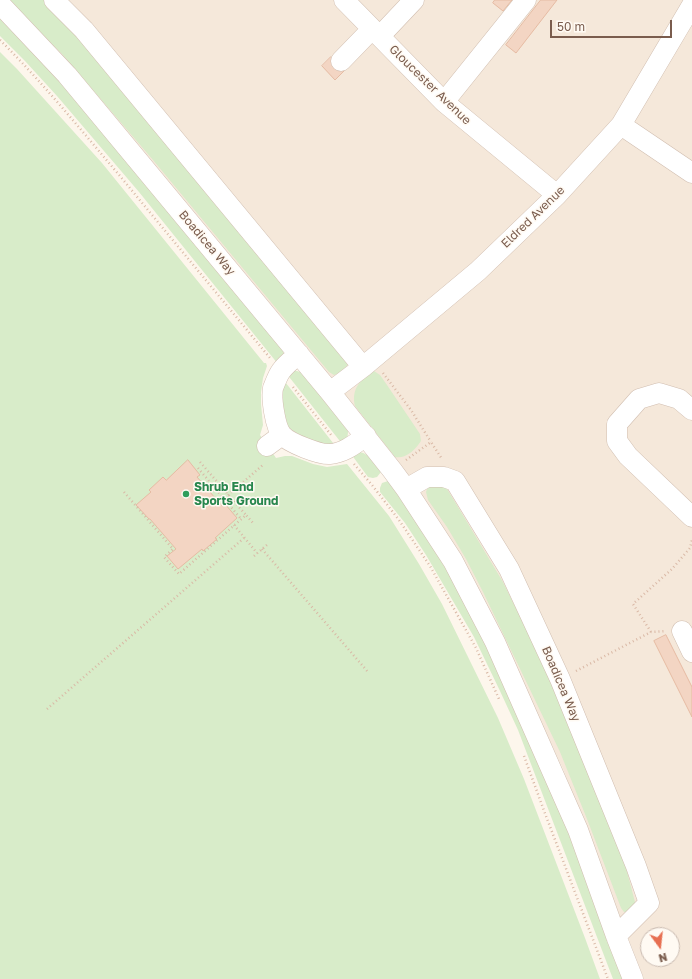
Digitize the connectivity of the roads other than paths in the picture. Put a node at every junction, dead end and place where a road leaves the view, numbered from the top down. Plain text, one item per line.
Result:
1 (54, 0) edge
2 (344, 0) edge
3 (414, 0) edge
4 (526, 0) edge
5 (0, 4) edge
6 (692, 5) edge
7 (376, 33) junction
8 (341, 61) dead end
9 (444, 102) junction
10 (621, 125) junction
11 (692, 173) edge
12 (557, 195) junction
13 (299, 354) junction
14 (368, 363) junction
15 (330, 392) junction
16 (692, 410) edge
17 (366, 436) junction
18 (406, 489) junction
19 (692, 518) edge
20 (682, 631) dead end
21 (692, 652) edge
22 (616, 936) junction
23 (633, 979) edge

1 - 14 street
2 - 7 street, Gloucester Avenue
3 - 7 street
4 - 9 street
5 - 13 street, Boadicea Way
6 - 10 street, Eldred Avenue
7 - 8 street
7 - 9 street, Gloucester Avenue
9 - 12 street, Gloucester Avenue
10 - 11 street
10 - 12 street, Eldred Avenue
12 - 14 street, Eldred Avenue
13 - 15 street, Boadicea Way
13 - 17 street
14 - 15 street, Eldred Avenue
15 - 17 street, Boadicea Way
16 - 19 street
17 - 18 street, Boadicea Way
18 - 22 street, Boadicea Way
18 - 22 street, Boadicea Way
20 - 21 street
22 - 23 street, Boadicea Way

